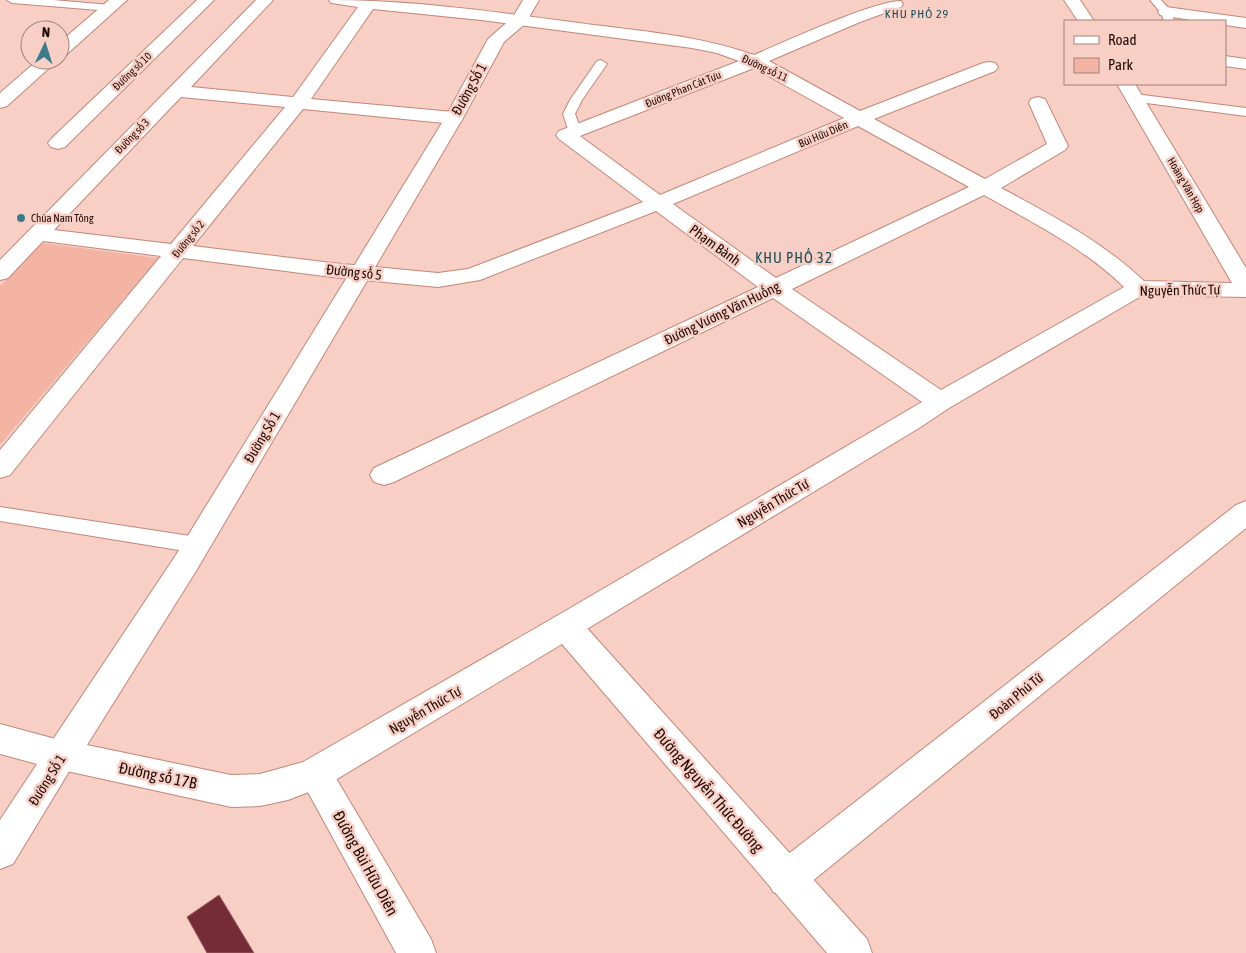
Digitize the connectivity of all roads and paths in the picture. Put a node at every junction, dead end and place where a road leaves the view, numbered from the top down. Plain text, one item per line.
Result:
1 (12, 0) edge
2 (206, 0) edge
3 (265, 0) edge
4 (337, 0) edge
5 (531, 0) edge
6 (1072, 0) edge
7 (370, 2) edge
8 (115, 4) edge
9 (895, 4) dead end
10 (1163, 11) edge
11 (519, 20) junction
12 (1085, 20) edge
13 (1225, 20) edge
14 (1226, 20) edge
15 (1246, 23) edge
16 (70, 42) edge
17 (755, 61) junction
18 (1226, 61) edge
19 (601, 64) dead end
20 (1246, 64) edge
21 (990, 67) dead end
22 (37, 70) edge
23 (176, 91) junction
24 (1130, 91) edge
25 (0, 102) edge
26 (299, 102) junction
27 (1038, 103) dead end
28 (1246, 112) edge
29 (454, 118) junction
30 (861, 118) junction
31 (571, 134) junction
32 (58, 143) dead end
33 (986, 187) junction
34 (657, 204) junction
35 (42, 231) junction
36 (178, 252) junction
37 (0, 273) edge
38 (360, 273) junction
39 (775, 288) junction
40 (1138, 288) junction
41 (1246, 289) edge
42 (940, 402) junction
43 (0, 468) edge
44 (384, 475) dead end
45 (1246, 512) edge
46 (0, 514) edge
47 (197, 545) junction
48 (566, 626) junction
49 (0, 739) edge
50 (62, 755) junction
51 (315, 774) junction
52 (0, 852) edge
53 (786, 880) junction
54 (416, 953) edge
55 (852, 953) edge

1 - 8 lane
2 - 32 street, Đường số 10
3 - 23 street, Đường số 3
4 - 7 street, Đường số 11
5 - 11 street, Đường Số 1
6 - 12 street
7 - 11 street, Đường số 11
7 - 26 street, Đường số 2
8 - 16 street
9 - 17 street, Đường Phan Cát Tựu
10 - 13 street
11 - 17 street, Đường số 11
11 - 29 street, Đường Số 1
14 - 15 street
17 - 30 street, Đường số 11
17 - 31 street, Đường Phan Cát Tựu
18 - 20 street
19 - 31 lane
21 - 30 street, Bùi Hữu Diên
22 - 25 street
23 - 26 street
23 - 35 street, Đường số 3
24 - 28 lane
24 - 41 street, Hoàng Văn Hợp
26 - 29 street
26 - 36 street, Đường số 2
27 - 33 street, Đường Vương Văn Huống
29 - 38 street, Đường Số 1
30 - 33 street, Đường số 11
30 - 34 street, Bùi Hữu Diên
31 - 34 street, Phạm Bành
33 - 39 street, Đường Vương Văn Huống
33 - 40 street, Đường số 11
34 - 38 street, Đường số 5
34 - 39 street, Phạm Bành
35 - 36 street, Đường số 5
35 - 37 street, Đường số 3
36 - 38 street, Đường số 5
36 - 43 street, Đường số 2
38 - 47 street, Đường Số 1
39 - 42 street, Phạm Bành
39 - 44 street, Đường Vương Văn Huống
40 - 41 street, Nguyễn Thức Tự
40 - 42 street, Nguyễn Thức Tự
42 - 48 street, Nguyễn Thức Tự
45 - 53 street, Đoàn Phú Tứ
46 - 47 lane
47 - 50 street, Đường Số 1
48 - 51 street, Nguyễn Thức Tự
48 - 53 street, Đường Nguyễn Thức Đường
49 - 50 street, Đường số 17B
50 - 51 street, Đường số 17B
50 - 52 street, Đường Số 1
51 - 54 street, Đường Bùi Hữu Diên
53 - 55 street, Đường Nguyễn Thức Đường

